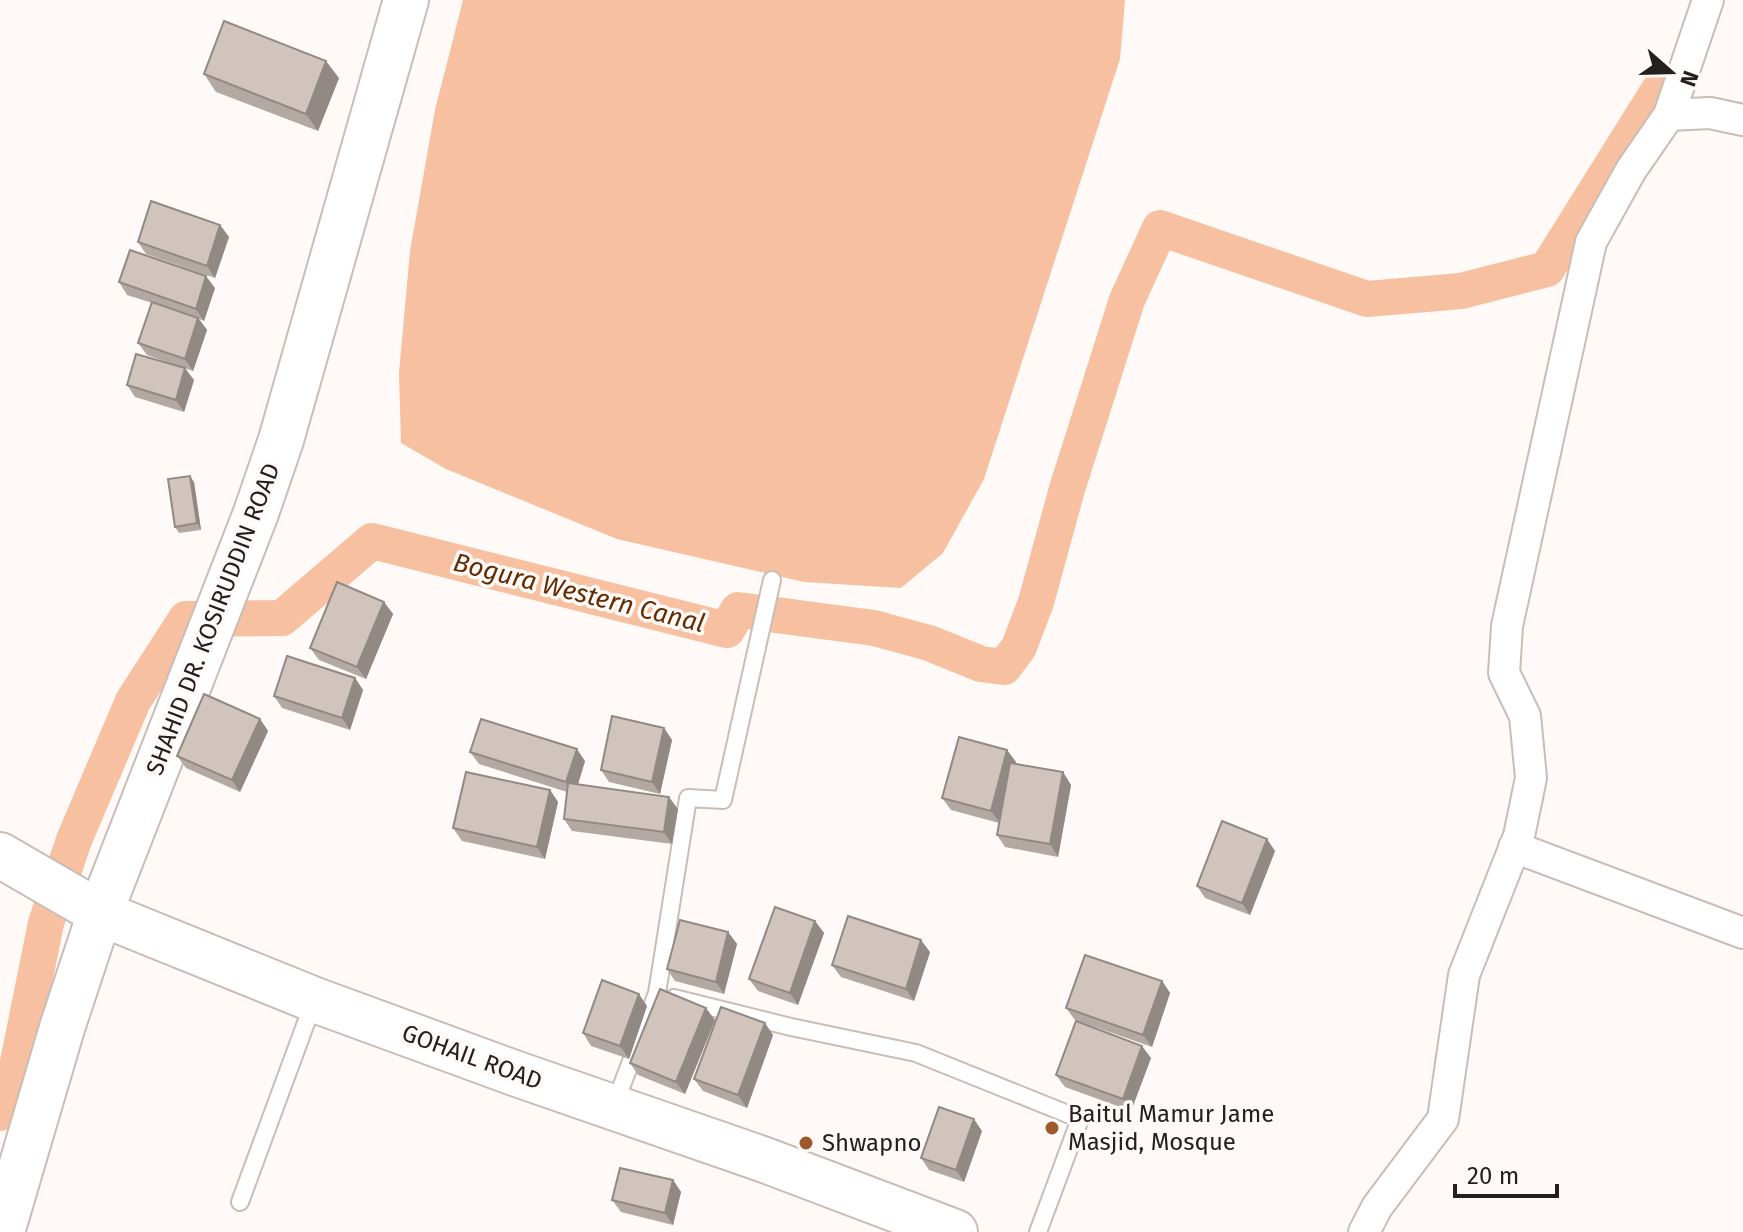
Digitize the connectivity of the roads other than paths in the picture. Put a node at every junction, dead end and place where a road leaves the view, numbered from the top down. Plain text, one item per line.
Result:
1 (406, 0) edge
2 (1708, 0) edge
3 (1669, 115) junction
4 (1743, 120) edge
5 (772, 580) dead end
6 (1514, 847) junction
7 (0, 855) edge
8 (90, 907) junction
9 (1743, 933) edge
10 (657, 993) junction
11 (315, 1000) junction
12 (613, 1107) junction
13 (240, 1202) dead end
14 (2, 1232) edge
15 (955, 1232) edge
16 (1038, 1232) edge
17 (1364, 1232) edge

1 - 8 street, SHAHID DR. KOSIRUDDIN ROAD
2 - 3 street
3 - 4 street
3 - 6 street
5 - 10 lane
6 - 9 street
6 - 17 street
7 - 8 street, GOHAIL ROAD
8 - 11 street, GOHAIL ROAD
8 - 14 street, SHAHID DR. KOSIRUDDIN ROAD
10 - 12 lane
10 - 16 lane
11 - 12 street, GOHAIL ROAD
11 - 13 lane
12 - 15 street, GOHAIL ROAD

